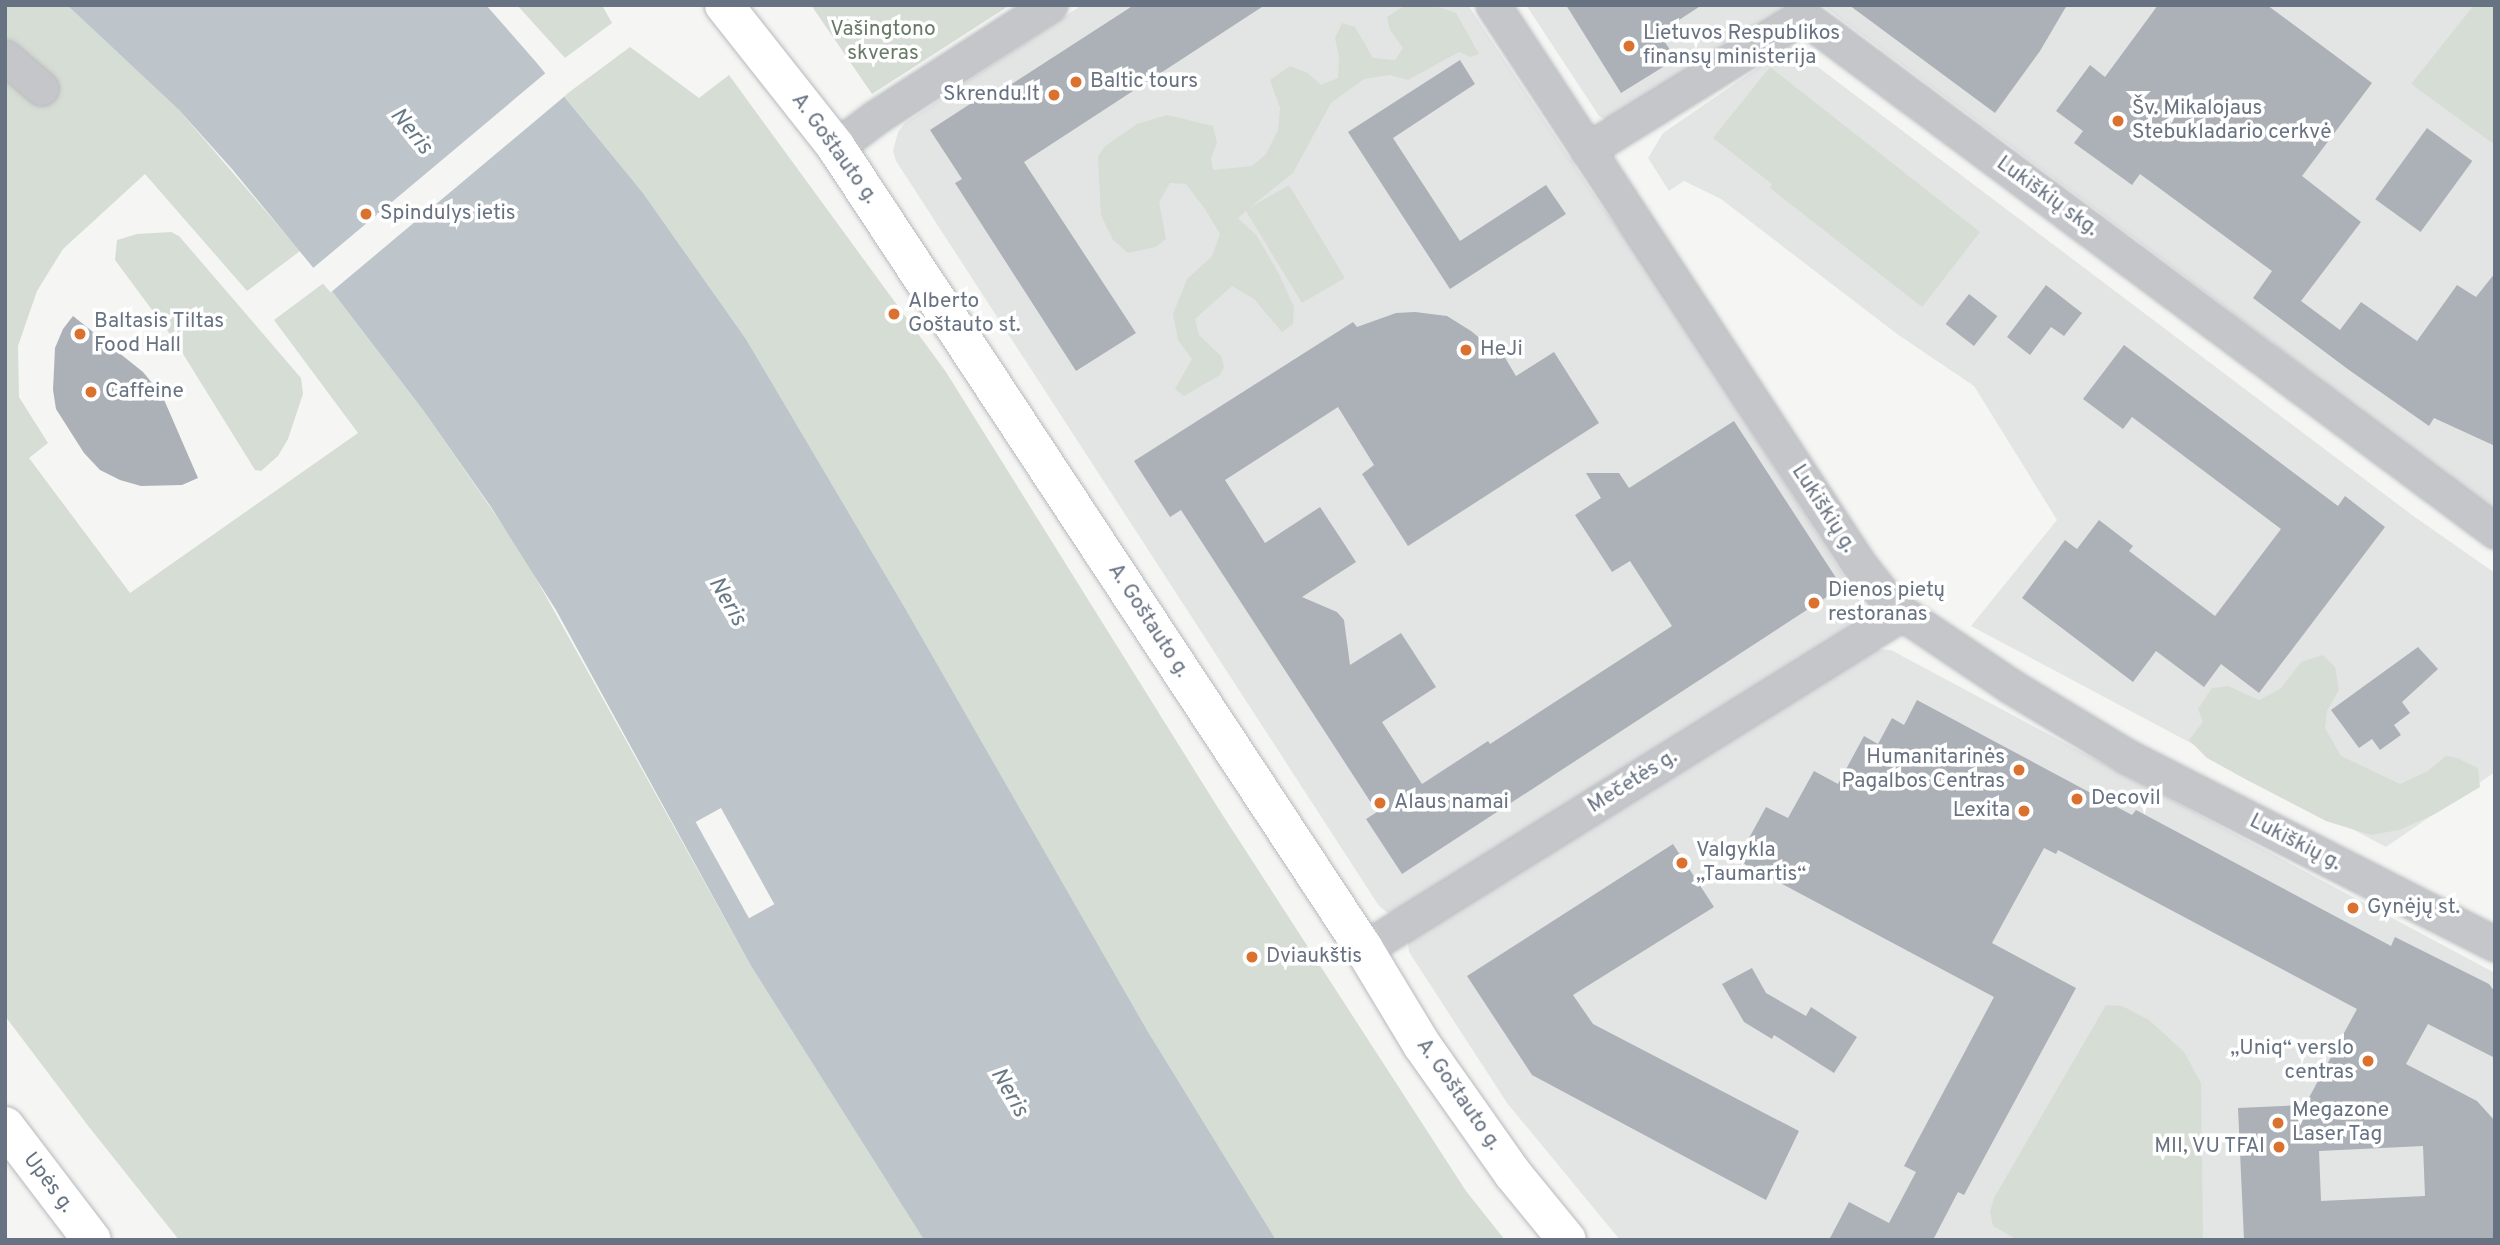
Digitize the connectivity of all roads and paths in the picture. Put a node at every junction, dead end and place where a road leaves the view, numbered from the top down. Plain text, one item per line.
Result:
1 (724, 5) edge
2 (1049, 5) edge
3 (1493, 5) edge
4 (5, 57) edge
5 (41, 88) dead end
6 (836, 147) junction
7 (1587, 150) junction
8 (2495, 531) edge
9 (1900, 614) junction
10 (2495, 944) edge
11 (1364, 949) junction
12 (5, 1126) edge
13 (92, 1240) edge
14 (1567, 1240) edge

1 - 6 main road, A. Goštauto g.
2 - 6 street
3 - 7 street, Lukiškių g.
4 - 5 street
6 - 11 main road, A. Goštauto g.
7 - 8 street, Lukiškių skg.
7 - 9 street, Lukiškių g.
9 - 10 street, Lukiškių g.
9 - 11 street, Mečetės g.
11 - 14 main road, A. Goštauto g.
12 - 13 main road, Upės g.

